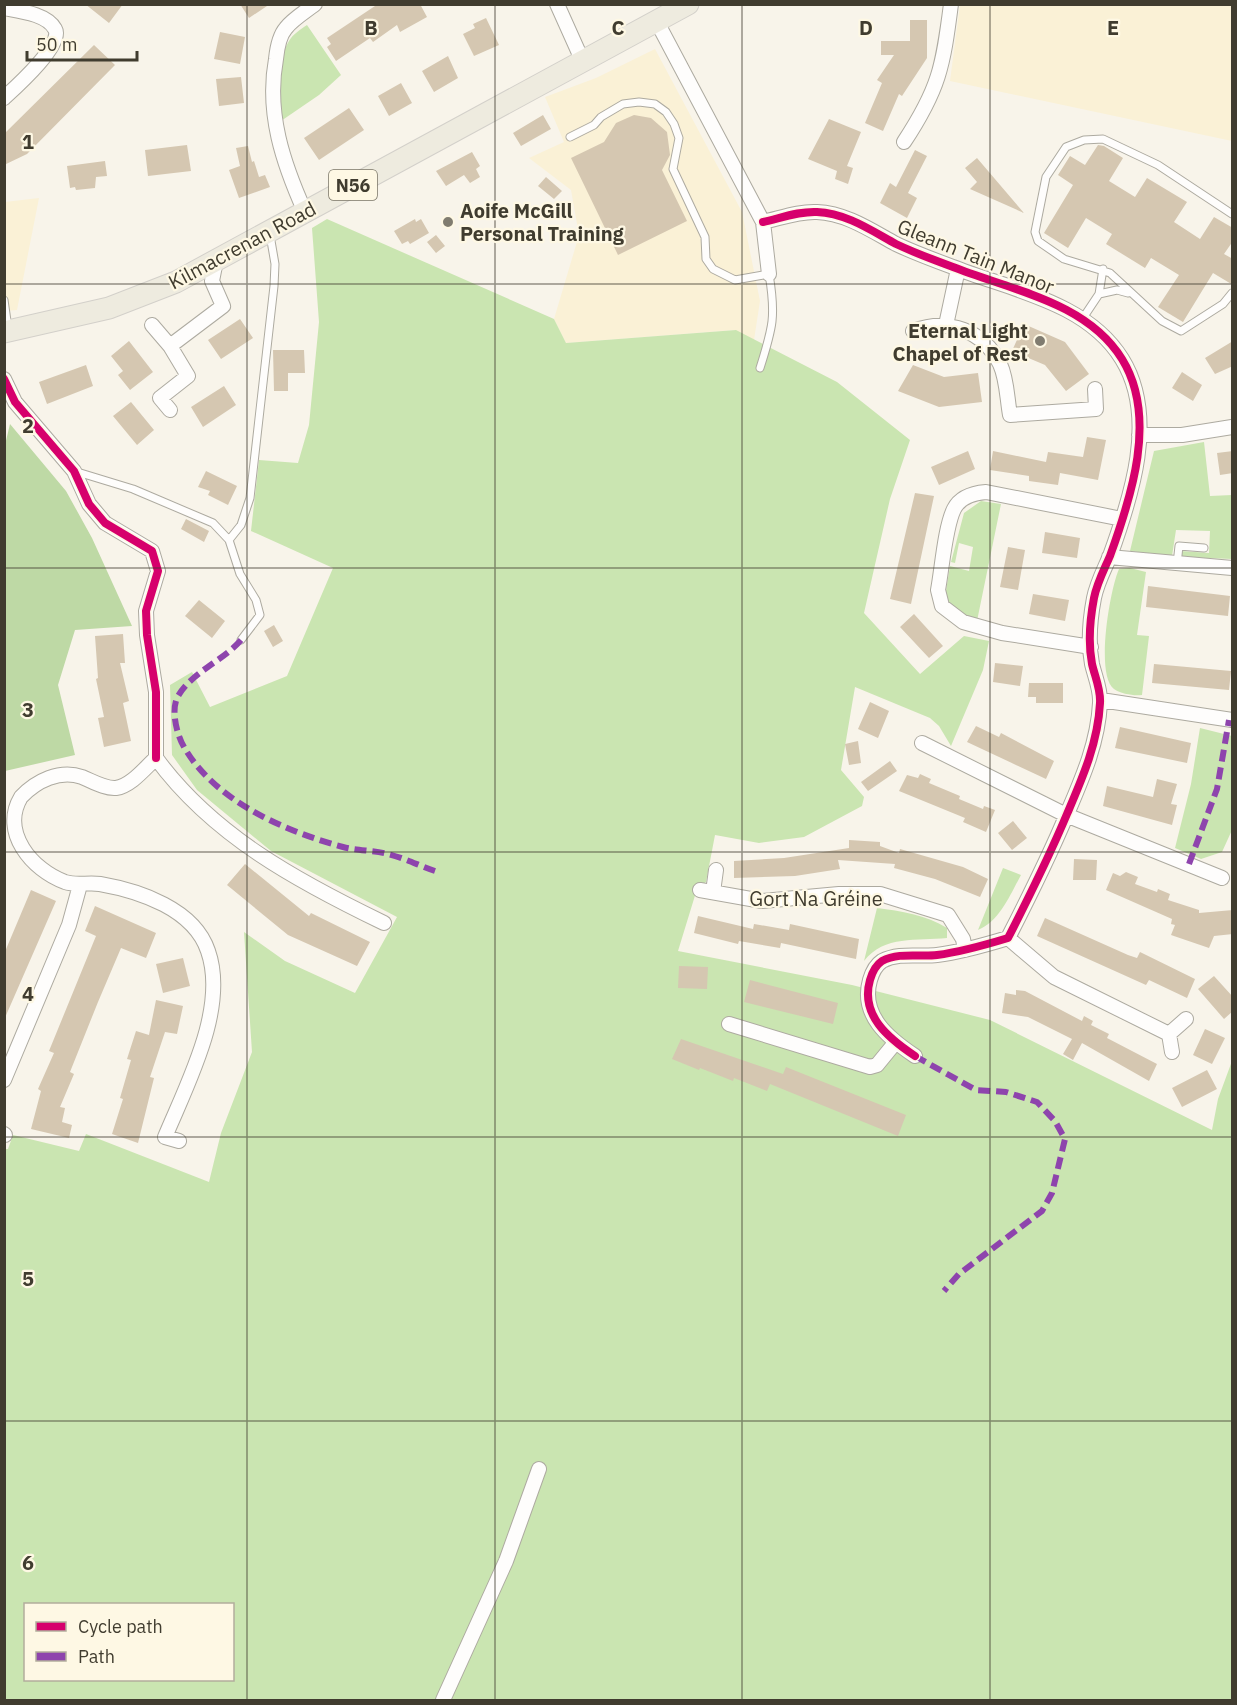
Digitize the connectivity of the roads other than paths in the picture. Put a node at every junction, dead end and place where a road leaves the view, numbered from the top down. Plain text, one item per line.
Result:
1 (315, 4) edge
2 (557, 4) edge
3 (688, 4) edge
4 (951, 4) edge
5 (4, 8) edge
6 (657, 22) junction
7 (583, 62) junction
8 (4, 98) edge
9 (570, 137) dead end
10 (903, 142) dead end
11 (305, 212) junction
12 (1233, 214) edge
13 (763, 222) junction
14 (269, 232) junction
15 (216, 261) junction
16 (958, 269) junction
17 (1103, 269) junction
18 (770, 274) junction
19 (1130, 293) junction
20 (1233, 293) edge
21 (1099, 294) junction
22 (4, 300) edge
23 (1083, 318) junction
24 (152, 325) dead end
25 (946, 325) junction
26 (7, 331) edge
27 (913, 331) dead end
28 (170, 346) junction
29 (760, 368) dead end
30 (4, 379) edge
31 (1095, 389) dead end
32 (10, 406) edge
33 (170, 410) dead end
34 (1233, 427) edge
35 (1139, 435) junction
36 (74, 471) junction
37 (1122, 519) junction
38 (229, 540) junction
39 (1204, 548) dead end
40 (1109, 556) junction
41 (1178, 564) junction
42 (1233, 568) edge
43 (241, 640) dead end
44 (1090, 647) junction
45 (1101, 700) junction
46 (1233, 720) edge
47 (922, 743) dead end
48 (156, 758) junction
49 (1066, 815) junction
50 (716, 870) dead end
51 (1222, 878) dead end
52 (80, 885) junction
53 (384, 923) dead end
54 (1008, 938) junction
55 (965, 950) junction
56 (1186, 1019) dead end
57 (729, 1024) dead end
58 (1168, 1034) junction
59 (895, 1042) junction
60 (1172, 1052) dead end
61 (915, 1056) dead end
62 (4, 1080) edge
63 (179, 1141) dead end
64 (539, 1469) dead end
65 (443, 1701) edge

1 - 11 street
2 - 7 street
3 - 6 main road, Kilmacrenan Road / N56
4 - 10 street
5 - 8 street
6 - 7 main road, Kilmacrenan Road / N56
6 - 13 street
7 - 11 main road, Kilmacrenan Road / N56
9 - 18 lane
11 - 14 main road, Kilmacrenan Road / N56
12 - 17 lane
13 - 16 street, Gleann Tain Manor
13 - 18 street
14 - 15 main road, Kilmacrenan Road / N56
14 - 38 lane
15 - 26 main road, Kilmacrenan Road / N56
15 - 28 street
16 - 23 street, Gleann Tain Manor
16 - 25 street
17 - 19 lane
17 - 21 lane
18 - 29 lane
19 - 20 lane
19 - 21 lane
21 - 23 lane
22 - 26 lane
23 - 35 street, Gleann Tain Manor
24 - 28 street
25 - 27 street
25 - 31 street
28 - 33 street
30 - 32 street
32 - 36 street
34 - 35 street
35 - 37 street, Gleann Tain Manor
36 - 38 lane
36 - 48 street
37 - 40 street, Gleann Tain Manor
37 - 44 street
38 - 43 lane
39 - 41 lane
40 - 41 street
40 - 44 street, Gleann Tain Manor
41 - 42 street
44 - 45 street, Gleann Tain Manor
45 - 46 street
45 - 49 street, Gleann Tain Manor
47 - 49 street
48 - 52 street
48 - 53 street
49 - 51 street
49 - 54 street
50 - 55 street, Gort Na Gréine
52 - 62 street
52 - 63 street
54 - 55 street
54 - 58 street
55 - 59 street
56 - 58 street
57 - 59 street
58 - 60 street
59 - 61 street
64 - 65 street

